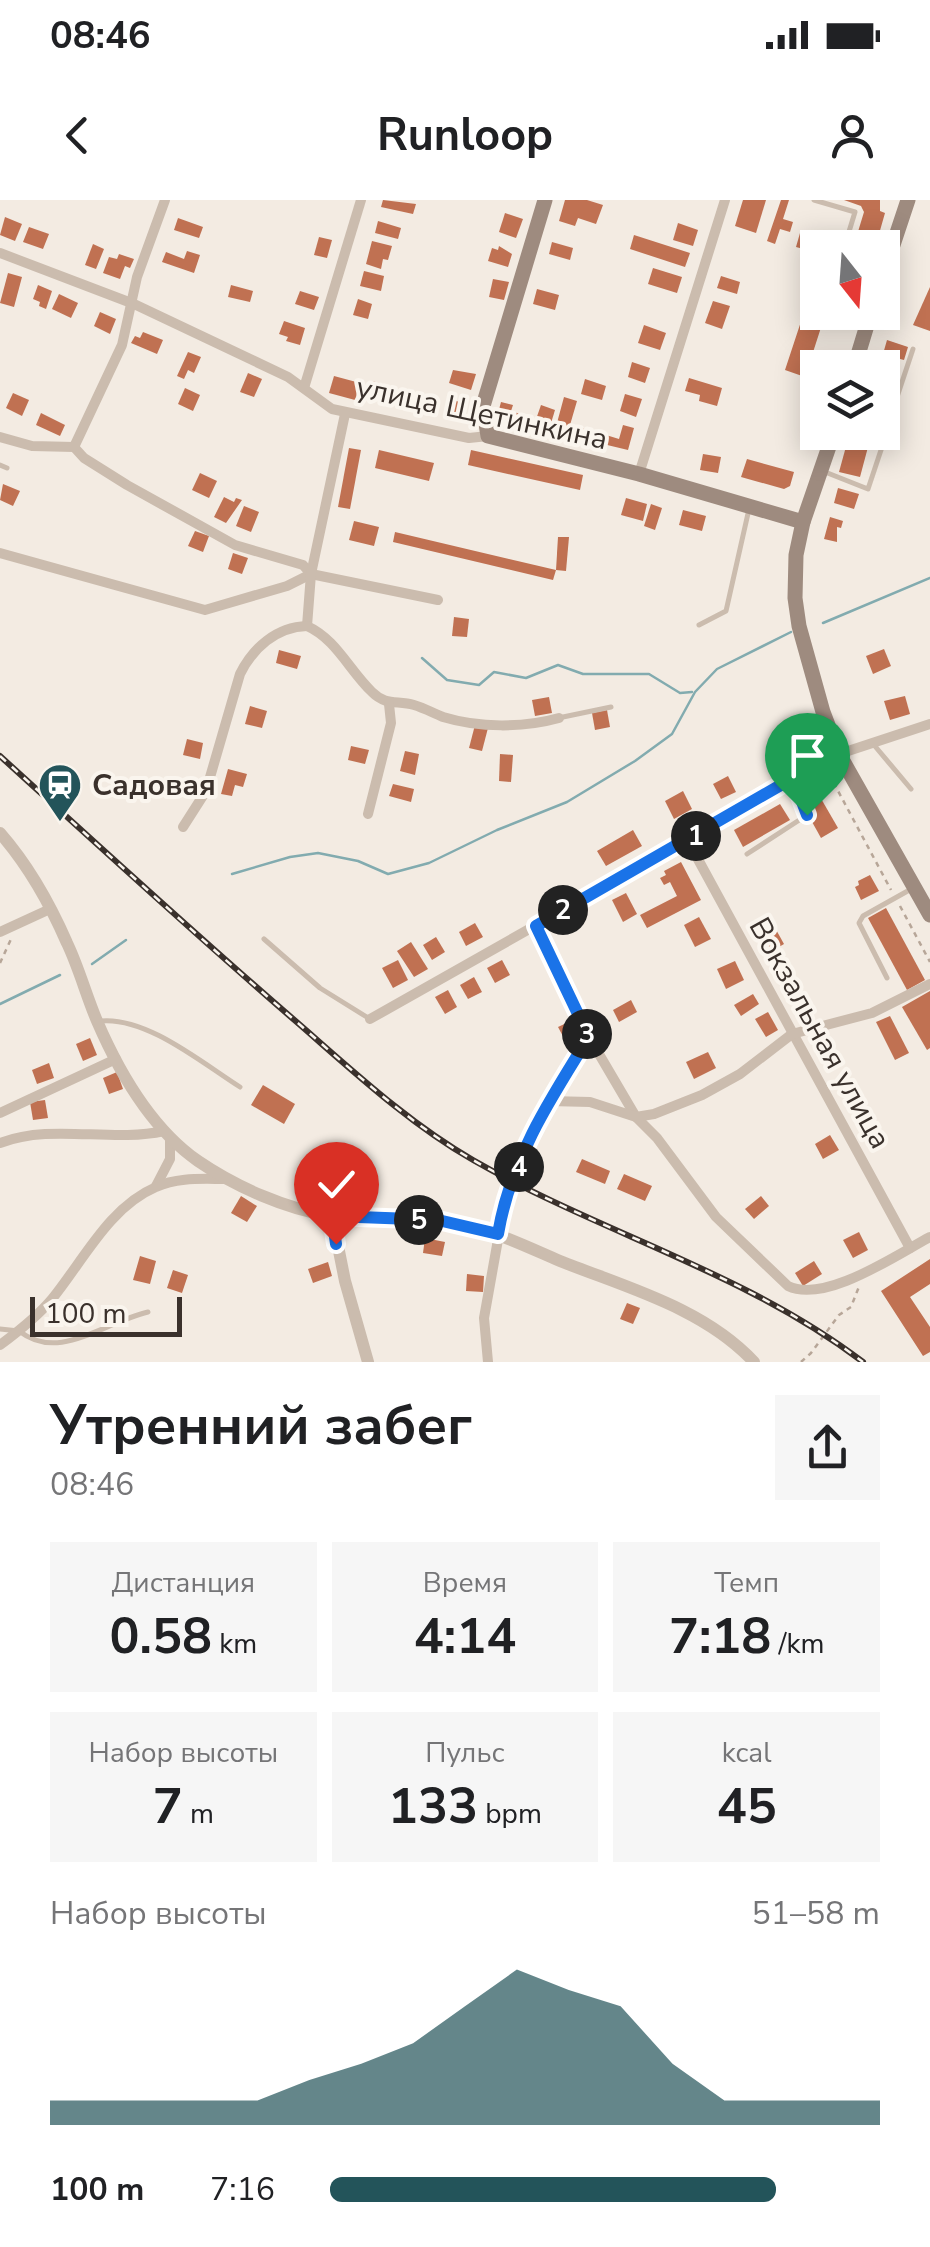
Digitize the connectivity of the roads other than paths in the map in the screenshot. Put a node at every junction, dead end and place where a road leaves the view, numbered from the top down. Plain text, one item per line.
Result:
1 (165, 200) edge
2 (361, 200) edge
3 (545, 200) edge
4 (725, 200) edge
5 (814, 200) edge
6 (908, 200) edge
7 (850, 230) edge
8 (898, 230) edge
9 (0, 253) edge
10 (134, 304) junction
11 (913, 349) dead end
12 (304, 388) junction
13 (900, 388) edge
14 (344, 414) junction
15 (488, 436) junction
16 (0, 437) edge
17 (74, 447) junction
18 (828, 450) edge
19 (881, 450) edge
20 (822, 471) junction
21 (640, 474) junction
22 (750, 506) junction
23 (804, 522) junction
24 (0, 553) edge
25 (311, 574) junction
26 (438, 600) dead end
27 (699, 625) dead end
28 (306, 626) junction
29 (388, 704) junction
30 (612, 706) dead end
31 (561, 717) joint
32 (930, 724) edge
33 (872, 743) junction
34 (839, 754) junction
35 (793, 778) junction
36 (911, 789) dead end
37 (368, 814) dead end
38 (183, 827) dead end
39 (0, 833) edge
40 (688, 841) junction
41 (746, 854) dead end
42 (916, 887) junction
43 (50, 908) junction
44 (930, 915) edge
45 (536, 926) junction
46 (0, 932) edge
47 (264, 939) dead end
48 (886, 978) dead end
49 (930, 984) edge
50 (370, 1019) joint
51 (97, 1022) junction
52 (792, 1034) junction
53 (589, 1037) junction
54 (116, 1059) junction
55 (240, 1087) dead end
56 (549, 1101) junction
57 (0, 1113) edge
58 (636, 1117) junction
59 (167, 1134) junction
60 (0, 1142) edge
61 (518, 1170) road end
62 (230, 1179) junction
63 (156, 1186) junction
64 (332, 1216) junction
65 (498, 1234) junction
66 (930, 1237) edge
67 (910, 1248) junction
68 (148, 1312) dead end
69 (0, 1329) edge
70 (19, 1331) junction
71 (0, 1345) edge
72 (85, 1345) dead end
73 (29, 1346) dead end
74 (368, 1362) edge
75 (488, 1362) edge
76 (754, 1362) edge

1 - 10 street
2 - 12 street
3 - 15 main road
4 - 21 street
5 - 7 lane
6 - 8 main road
9 - 10 street, улица Щетинкина
10 - 12 street, улица Щетинкина
10 - 17 street
11 - 13 lane
12 - 14 street, улица Щетинкина
14 - 15 street, улица Щетинкина
14 - 25 street
15 - 21 main road, улица Щетинкина
16 - 17 street
17 - 25 street
18 - 20 main road
19 - 20 lane
20 - 23 main road
21 - 22 main road, улица Щетинкина
22 - 23 main road, улица Щетинкина
22 - 27 lane
23 - 34 main road
24 - 25 street
25 - 26 street
25 - 28 street
28 - 29 street
28 - 38 street
29 - 31 street
29 - 37 street
30 - 31 lane
32 - 33 street
33 - 34 street
33 - 36 lane
34 - 35 street
34 - 42 main road
35 - 40 street
35 - 41 lane
39 - 43 street
40 - 45 street
40 - 52 street, Вокзальная улица
42 - 44 main road
42 - 48 lane
43 - 46 street
43 - 51 street
45 - 50 street
45 - 53 street
47 - 50 lane
49 - 52 street
51 - 54 street
51 - 55 lane
52 - 58 street
52 - 67 street, Вокзальная улица
53 - 56 street
53 - 58 street
54 - 57 street
54 - 59 street
56 - 58 street
56 - 61 street
58 - 67 street
59 - 60 street
59 - 62 street
59 - 63 street
62 - 63 street
62 - 64 street
63 - 70 street
64 - 65 street
64 - 74 street
65 - 75 street
65 - 76 street
66 - 67 street
68 - 72 lane
69 - 70 lane
70 - 71 street
70 - 73 lane

